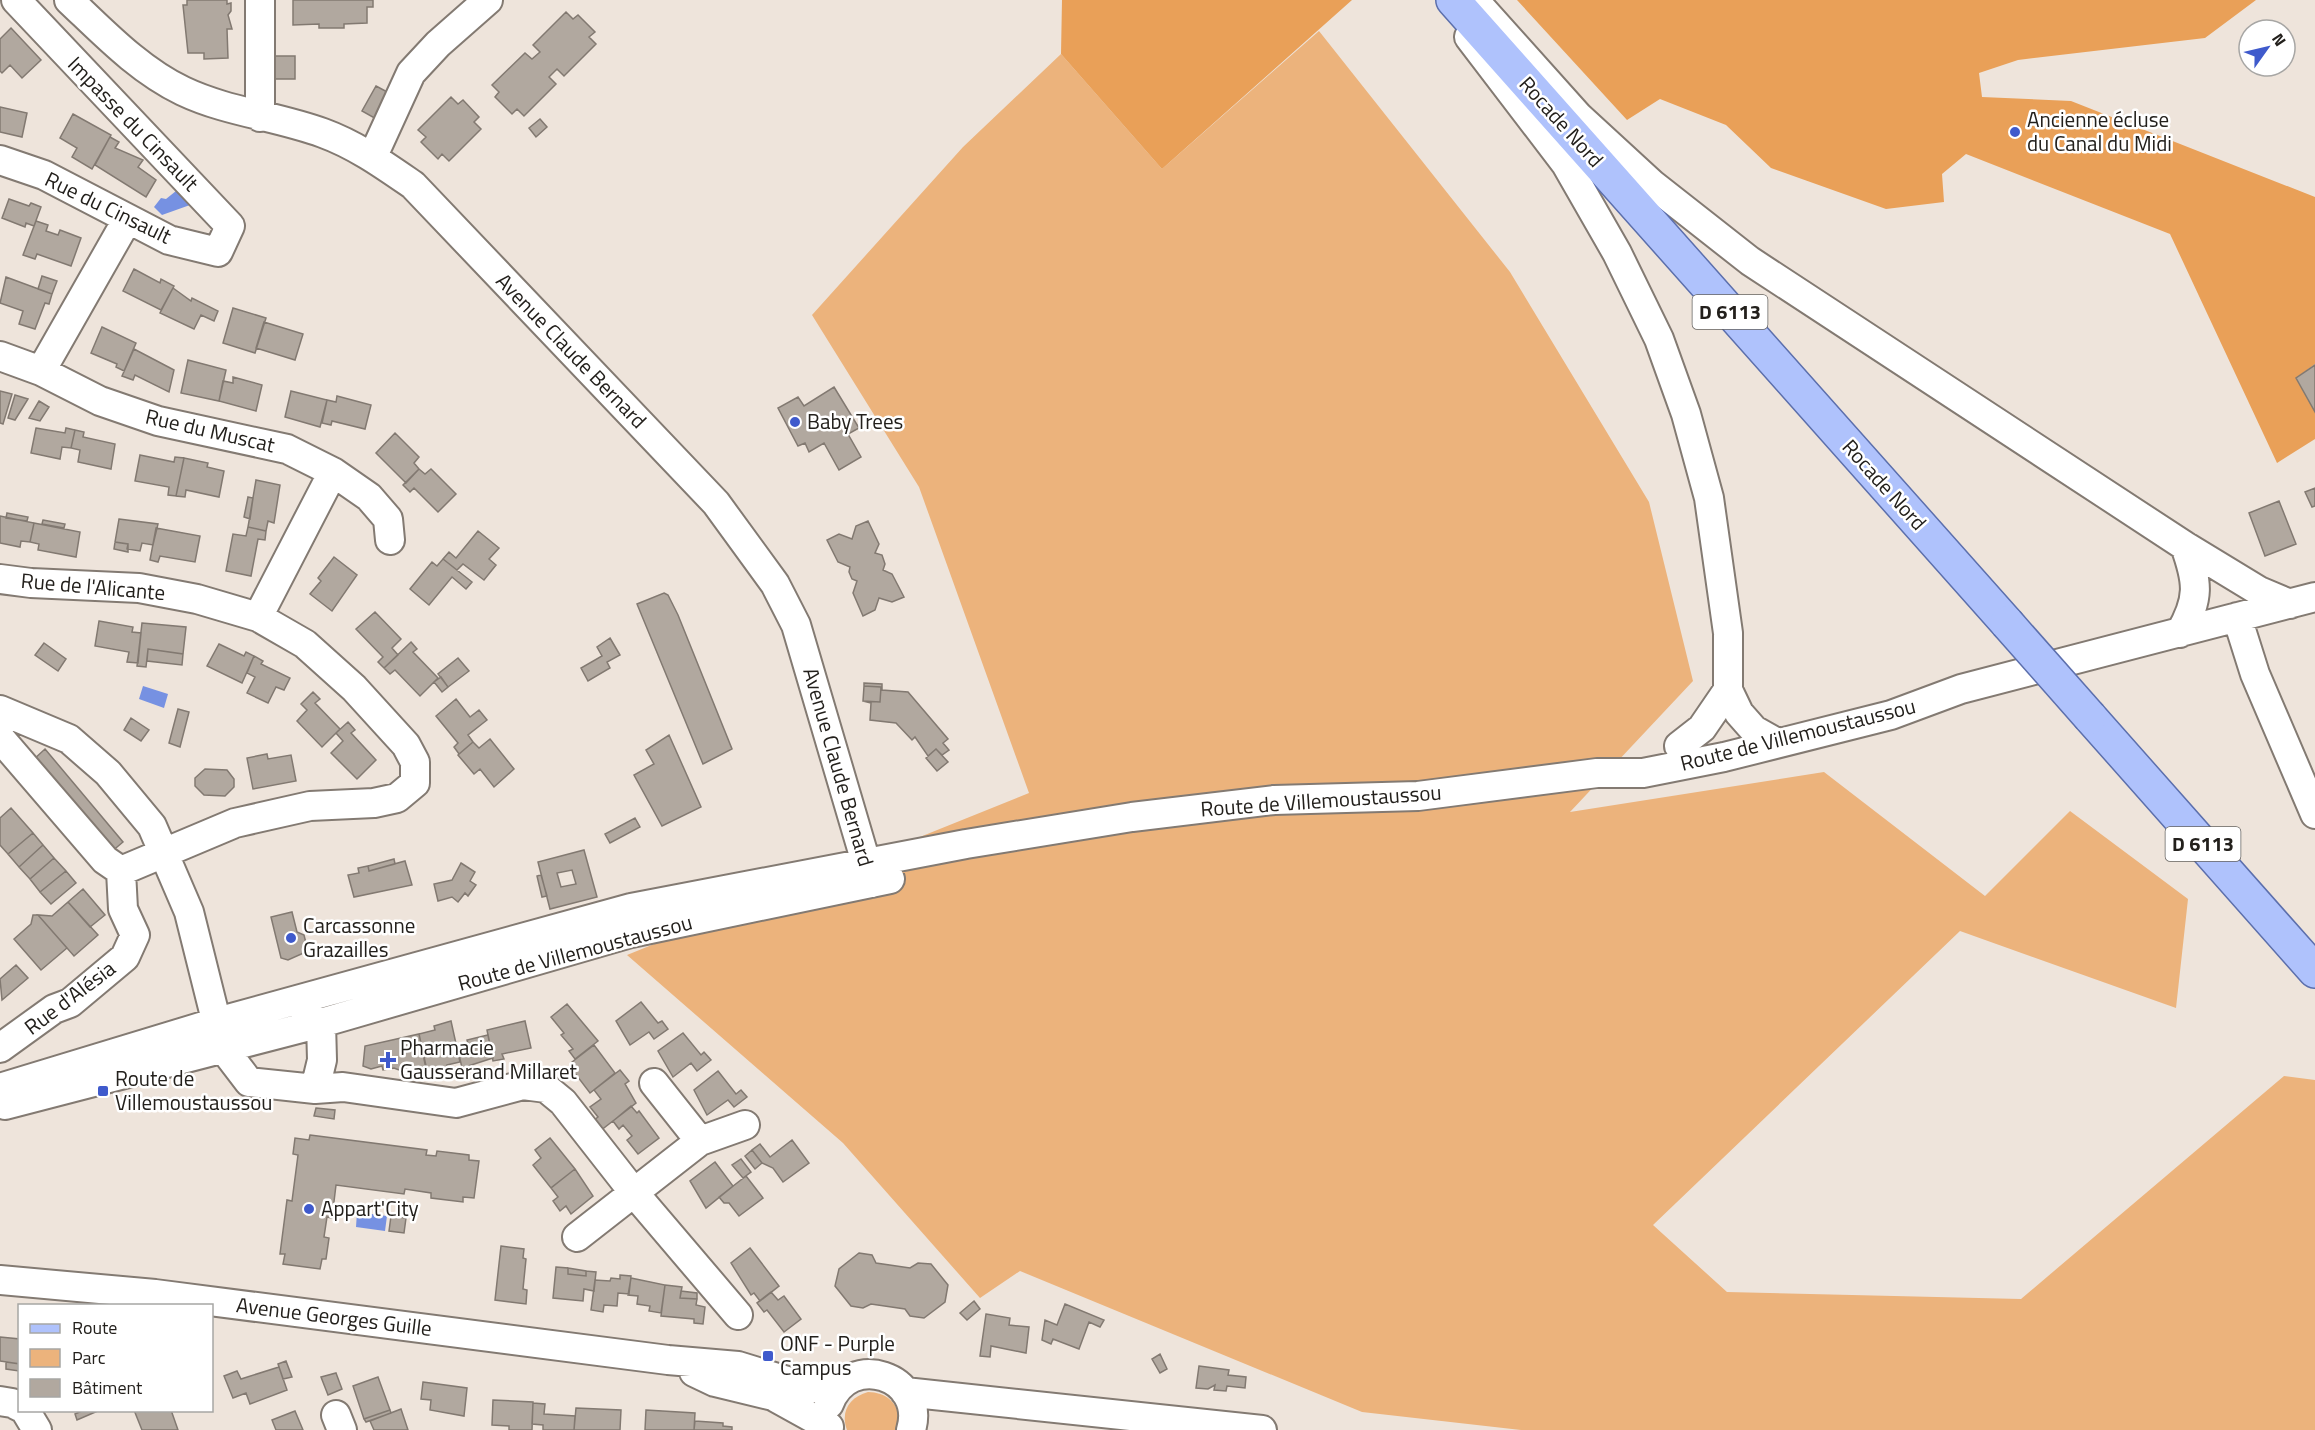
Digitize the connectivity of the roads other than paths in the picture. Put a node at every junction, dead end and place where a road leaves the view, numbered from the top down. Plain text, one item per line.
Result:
1 (16, 0) edge
2 (69, 0) edge
3 (260, 0) edge
4 (488, 0) edge
5 (1442, 0) edge
6 (1453, 0) edge
7 (1474, 0) edge
8 (260, 117) junction
9 (373, 156) junction
10 (0, 160) edge
11 (127, 220) junction
12 (218, 252) joint
13 (0, 356) edge
14 (40, 371) junction
15 (333, 472) junction
16 (742, 505) dead end
17 (743, 537) junction
18 (390, 540) dead end
19 (2185, 546) junction
20 (0, 579) edge
21 (2302, 601) edge
22 (258, 617) junction
23 (2237, 617) junction
24 (2180, 633) junction
25 (1728, 690) junction
26 (3, 722) edge
27 (1766, 737) junction
28 (1679, 747) junction
29 (1597, 773) junction
30 (2315, 814) edge
31 (165, 853) junction
32 (122, 871) junction
33 (869, 874) junction
34 (2315, 970) edge
35 (291, 1002) junction
36 (349, 1014) junction
37 (321, 1023) junction
38 (220, 1035) junction
39 (0, 1048) edge
40 (322, 1060) junction
41 (654, 1083) dead end
42 (315, 1089) junction
43 (3, 1092) edge
44 (745, 1125) dead end
45 (700, 1141) junction
46 (635, 1194) junction
47 (577, 1237) dead end
48 (0, 1280) edge
49 (738, 1315) dead end
50 (668, 1360) junction
51 (847, 1383) junction
52 (899, 1386) junction
53 (990, 1400) junction
54 (0, 1401) edge
55 (18, 1406) edge
56 (26, 1412) edge
57 (912, 1427) edge
58 (829, 1429) edge
59 (37, 1430) edge
60 (1262, 1430) edge

1 - 12 street, Impasse du Cinsault
2 - 8 street, Avenue Claude Bernard
3 - 8 street
4 - 9 street
5 - 25 street
6 - 34 main road, Rocade Nord / D 6113, bridge
7 - 19 street
8 - 9 street, Avenue Claude Bernard
9 - 17 street, Avenue Claude Bernard
10 - 11 street, Rue du Cinsault
11 - 12 street, Rue du Cinsault
11 - 14 street
13 - 14 street, Rue du Muscat
14 - 15 street, Rue du Muscat
15 - 18 street, Rue du Muscat
15 - 22 street
16 - 17 street
17 - 33 street, Avenue Claude Bernard
19 - 21 street
19 - 24 street
20 - 22 street, Rue de l'Alicante
21 - 23 street, Route de Villemoustaussou
22 - 31 street, Rue de l'Alicante
23 - 24 street, Route de Villemoustaussou
23 - 30 street
24 - 27 street, Route de Villemoustaussou
25 - 27 street
25 - 28 street
26 - 31 street
26 - 32 street
27 - 28 street, Route de Villemoustaussou
27 - 29 street, Route de Villemoustaussou
28 - 29 street, Route de Villemoustaussou
29 - 33 street, Route de Villemoustaussou
31 - 32 street
31 - 38 street
32 - 39 street, Rue d'Alésia
33 - 35 street, Route de Villemoustaussou
33 - 36 street, Route de Villemoustaussou
35 - 37 street
35 - 38 street, Route de Villemoustaussou
36 - 37 street, Route de Villemoustaussou
36 - 40 street
37 - 38 street, Route de Villemoustaussou
37 - 40 street
38 - 42 street
38 - 43 street, Route de Villemoustaussou
40 - 42 street
41 - 45 street
42 - 46 street
44 - 45 street
45 - 46 street
46 - 47 street
46 - 49 street
48 - 50 street, Avenue Georges Guille
50 - 51 street, Avenue Georges Guille
50 - 58 street, Avenue Georges Guille
51 - 52 street, Avenue Georges Guille
51 - 58 street
52 - 53 street
52 - 57 street
53 - 57 street
53 - 60 street
54 - 55 street
56 - 59 street

